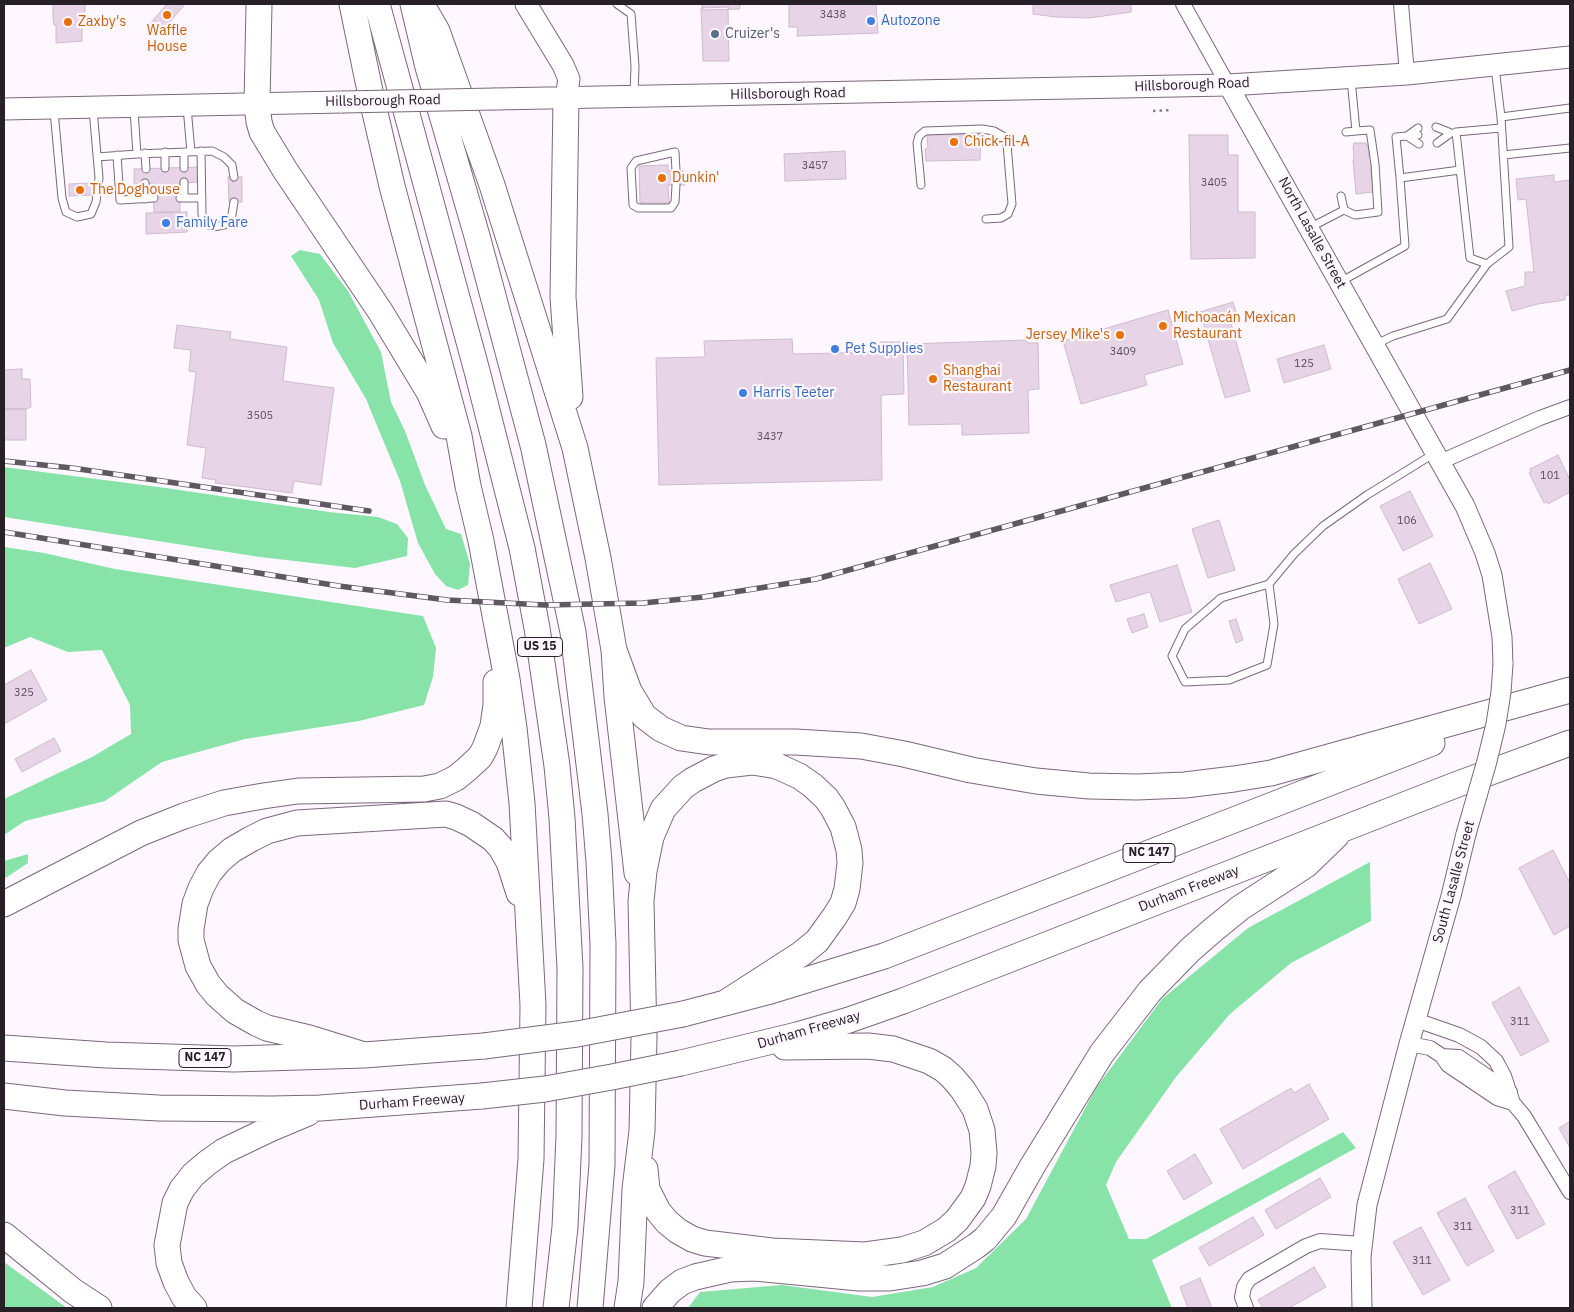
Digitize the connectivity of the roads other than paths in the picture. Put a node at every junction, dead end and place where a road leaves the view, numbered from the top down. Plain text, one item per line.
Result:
1 (259, 4) edge
2 (352, 4) edge
3 (377, 4) edge
4 (413, 4) edge
5 (422, 4) edge
6 (526, 4) edge
7 (617, 4) edge
8 (1184, 4) edge
9 (1401, 4) edge
10 (1570, 57) edge
11 (1494, 65) junction
12 (1407, 74) junction
13 (1350, 78) junction
14 (1228, 85) junction
15 (634, 96) junction
16 (566, 98) junction
17 (257, 104) junction
18 (187, 105) junction
19 (134, 106) junction
20 (93, 107) junction
21 (54, 108) junction
22 (1570, 108) edge
23 (4, 109) edge
24 (1501, 117) junction
25 (1501, 128) junction
26 (1436, 130) dead end
27 (1356, 131) junction
28 (1346, 132) dead end
29 (1418, 132) dead end
30 (1453, 132) junction
31 (1407, 136) junction
32 (1437, 143) dead end
33 (1419, 144) dead end
34 (1570, 148) edge
35 (201, 151) junction
36 (165, 152) junction
37 (187, 152) junction
38 (141, 153) junction
39 (117, 155) junction
40 (1503, 155) junction
41 (97, 156) junction
42 (165, 168) dead end
43 (184, 168) dead end
44 (146, 169) dead end
45 (1460, 170) junction
46 (676, 171) dead end
47 (234, 177) dead end
48 (1400, 178) junction
49 (184, 182) dead end
50 (145, 183) dead end
51 (676, 185) dead end
52 (921, 185) dead end
53 (1341, 196) dead end
54 (154, 198) dead end
55 (202, 198) junction
56 (145, 199) junction
57 (234, 202) dead end
58 (1344, 210) junction
59 (986, 219) dead end
60 (1309, 228) junction
61 (1487, 264) junction
62 (1339, 283) junction
63 (1374, 345) junction
64 (1570, 407) edge
65 (575, 448) junction
66 (1437, 458) junction
67 (468, 486) junction
68 (1270, 584) junction
69 (495, 622) junction
70 (614, 650) junction
71 (1570, 691) edge
72 (1570, 743) edge
73 (1346, 827) junction
74 (641, 901) junction
75 (4, 904) edge
76 (530, 934) junction
77 (725, 1003) junction
78 (1416, 1020) junction
79 (1409, 1044) junction
80 (4, 1048) edge
81 (745, 1048) junction
82 (364, 1055) junction
83 (4, 1096) edge
84 (1511, 1098) junction
85 (320, 1108) junction
86 (642, 1131) junction
87 (1570, 1192) edge
88 (4, 1235) edge
89 (1362, 1244) junction
90 (521, 1277) junction
91 (99, 1308) edge
92 (194, 1308) edge
93 (508, 1308) edge
94 (518, 1308) edge
95 (556, 1308) edge
96 (590, 1308) edge
97 (627, 1308) edge
98 (655, 1308) edge
99 (1246, 1308) edge
100 (1362, 1308) edge

1 - 17 highway
2 - 67 highway
3 - 95 highway, US 15
4 - 96 highway, US 15
5 - 65 highway
6 - 16 main road
7 - 15 lane
8 - 14 street, North Lasalle Street
9 - 12 street
10 - 11 main road, Hillsborough Road
11 - 12 main road, Hillsborough Road
11 - 24 lane
12 - 13 main road, Hillsborough Road
13 - 14 main road, Hillsborough Road
13 - 27 lane
14 - 15 main road, Hillsborough Road
14 - 60 street, North Lasalle Street
15 - 16 main road, Hillsborough Road
16 - 17 main road, Hillsborough Road, bridge
16 - 65 highway
17 - 18 main road, Hillsborough Road
17 - 67 highway
18 - 19 main road, Hillsborough Road
18 - 37 lane
19 - 20 main road, Hillsborough Road
19 - 38 lane
20 - 21 main road, Hillsborough Road
20 - 41 lane
21 - 23 main road, Hillsborough Road
21 - 41 lane
22 - 24 lane
24 - 25 lane
25 - 30 lane
25 - 40 lane
26 - 30 lane
27 - 28 lane
27 - 58 lane
29 - 31 lane
30 - 32 lane
30 - 45 lane
31 - 33 lane
31 - 48 lane
34 - 40 lane
35 - 37 lane
35 - 47 lane
35 - 55 lane
36 - 37 lane
36 - 38 lane
36 - 42 lane
37 - 43 lane
38 - 39 lane
38 - 44 lane
39 - 41 lane
39 - 56 lane
40 - 61 lane
45 - 48 lane
45 - 61 lane
46 - 51 lane
48 - 62 lane
49 - 55 lane
50 - 56 lane
52 - 59 lane
53 - 58 lane
54 - 56 lane
55 - 57 lane
58 - 60 lane
60 - 62 street, North Lasalle Street
61 - 63 lane
62 - 63 street, North Lasalle Street
63 - 66 street, North Lasalle Street
64 - 66 street
65 - 70 highway
66 - 68 lane
66 - 78 street, South Lasalle Street, bridge
67 - 69 highway
68 - 68 lane
69 - 75 highway
69 - 76 highway
70 - 71 highway
70 - 74 highway
71 - 77 highway, NC 147
72 - 73 highway, Durham Freeway
73 - 81 highway, Durham Freeway
73 - 98 highway
74 - 77 highway
74 - 86 highway
76 - 82 highway
76 - 90 highway
77 - 82 highway, NC 147, bridge
78 - 79 street, South Lasalle Street
78 - 84 street
79 - 84 street
79 - 89 street, South Lasalle Street
80 - 82 highway, NC 147
81 - 85 highway, Durham Freeway, bridge
81 - 86 highway
83 - 85 highway, Durham Freeway
84 - 87 street
85 - 92 highway
86 - 97 highway
88 - 91 highway
89 - 99 street
89 - 100 street, South Lasalle Street
90 - 93 highway
90 - 94 highway

